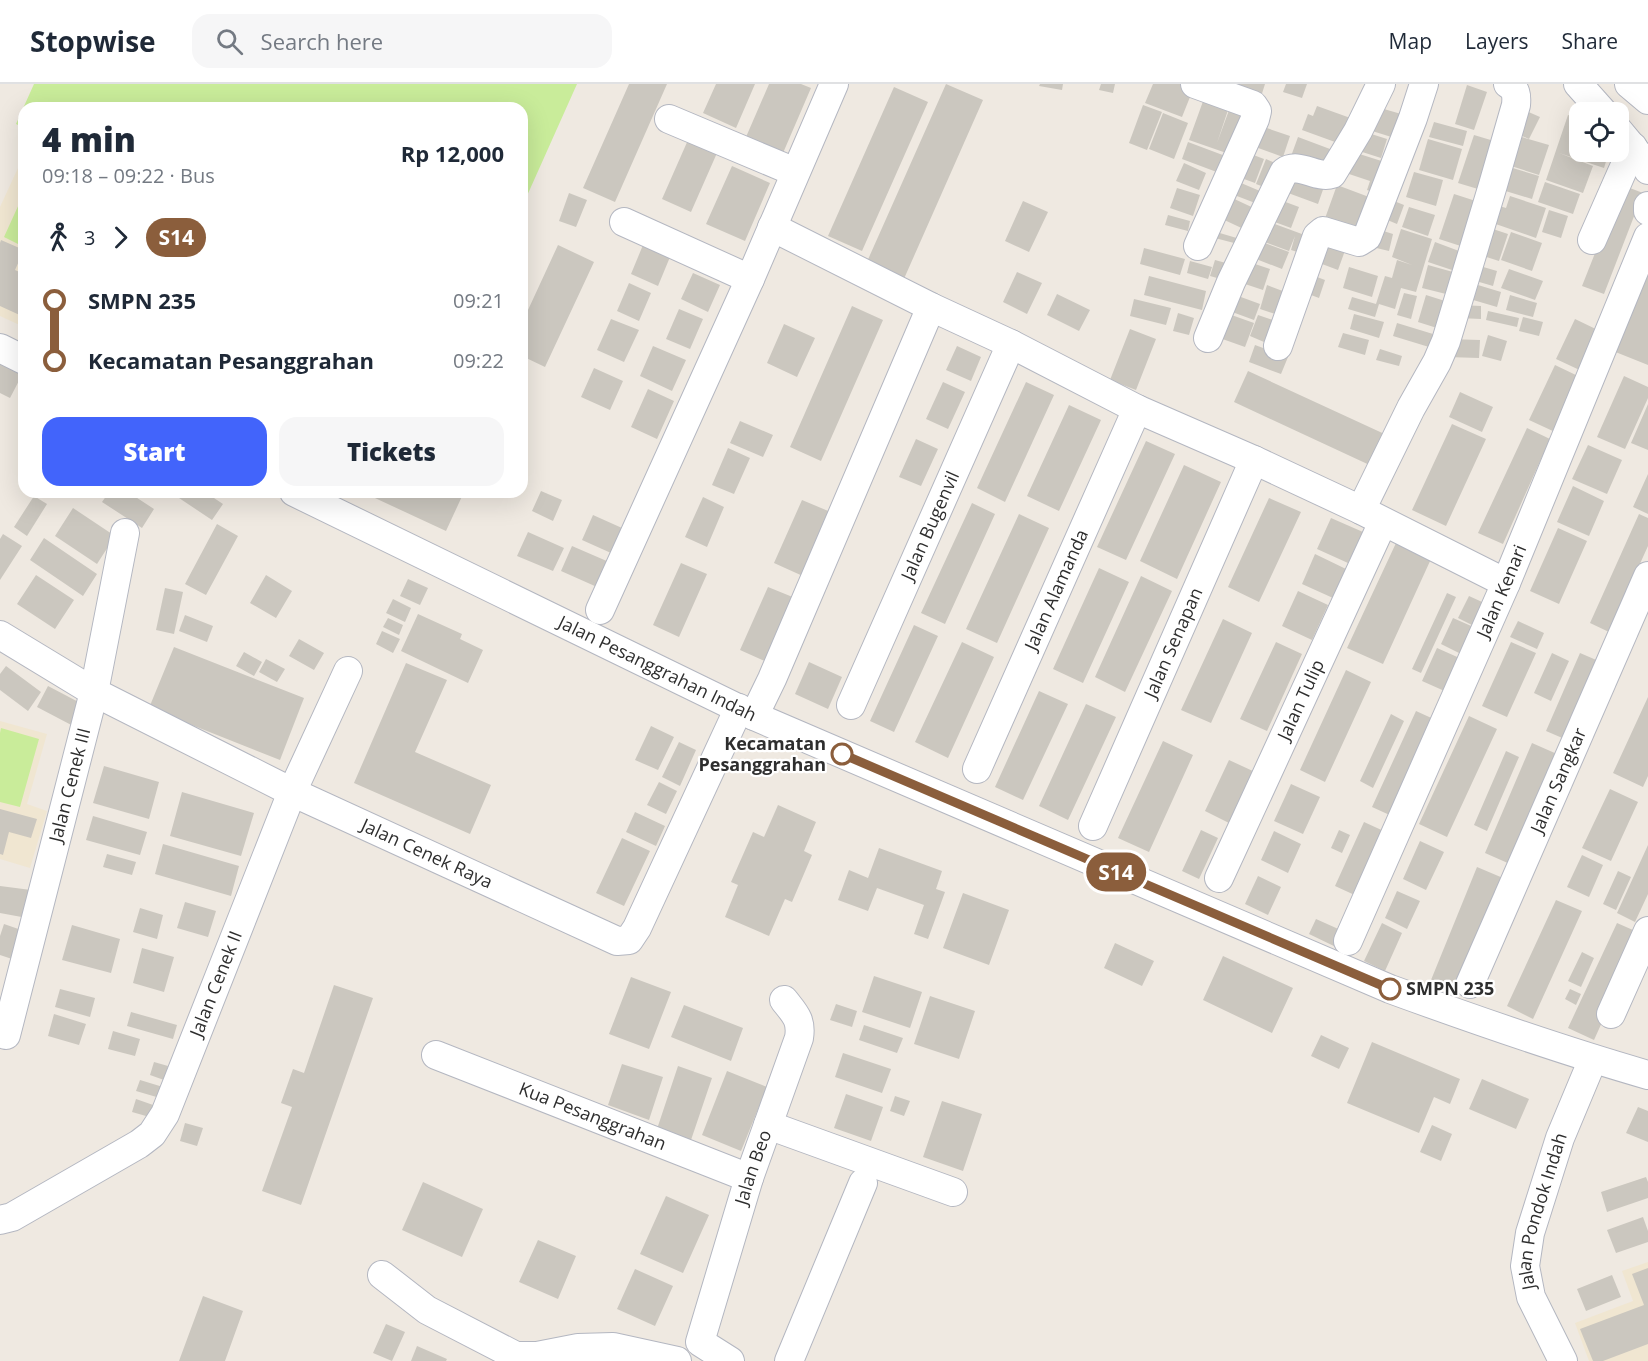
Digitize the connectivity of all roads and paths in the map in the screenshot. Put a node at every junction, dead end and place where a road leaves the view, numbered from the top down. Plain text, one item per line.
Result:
1 (834, 84) edge
2 (1195, 84) edge
3 (1381, 84) edge
4 (1424, 84) edge
5 (1508, 84) edge
6 (1578, 84) edge
7 (1629, 84) edge
8 (1648, 100) edge
9 (1595, 102) edge
10 (669, 119) dead end
11 (1633, 149) edge
12 (795, 172) junction
13 (1648, 206) edge
14 (1648, 211) edge
15 (624, 222) dead end
16 (772, 227) junction
17 (1648, 237) edge
18 (1592, 240) dead end
19 (1198, 246) dead end
20 (750, 279) junction
21 (931, 307) junction
22 (1208, 338) dead end
23 (1011, 344) junction
24 (1278, 346) dead end
25 (0, 348) edge
26 (18, 357) edge
27 (1137, 409) junction
28 (1254, 460) junction
29 (306, 498) edge
30 (1372, 516) junction
31 (125, 533) dead end
32 (1648, 576) edge
33 (1506, 583) junction
34 (600, 610) dead end
35 (0, 635) edge
36 (348, 671) dead end
37 (94, 692) junction
38 (851, 705) dead end
39 (746, 712) junction
40 (977, 769) dead end
41 (292, 792) junction
42 (1093, 826) dead end
43 (1219, 878) dead end
44 (1648, 931) edge
45 (1348, 941) dead end
46 (1470, 984) dead end
47 (9, 985) edge
48 (784, 1000) dead end
49 (1611, 1014) dead end
50 (6, 1035) dead end
51 (436, 1055) dead end
52 (1593, 1059) junction
53 (1648, 1075) edge
54 (768, 1125) junction
55 (749, 1178) junction
56 (863, 1183) dead end
57 (953, 1192) dead end
58 (0, 1220) edge
59 (382, 1275) dead end
60 (692, 1351) edge
61 (677, 1361) edge
62 (730, 1361) edge
63 (789, 1361) edge
64 (1563, 1361) edge

1 - 12 street
2 - 19 street
3 - 22 street
4 - 24 street
5 - 30 street, Jalan Tulip
6 - 9 street
7 - 8 street
10 - 12 street
11 - 18 street
12 - 16 street
13 - 14 street
15 - 20 street
16 - 20 street
16 - 21 street
17 - 33 street, Jalan Kenari
20 - 34 street
21 - 23 street
21 - 39 street
23 - 27 street
23 - 38 street, Jalan Bugenvil
25 - 26 street
27 - 28 street
27 - 40 street, Jalan Alamanda
28 - 30 street
28 - 42 street, Jalan Senapan
29 - 39 street, Jalan Pesanggrahan Indah
30 - 33 street
30 - 43 street, Jalan Tulip
31 - 37 street, Jalan Cenek III
32 - 46 street, Jalan Sangkar
33 - 45 street, Jalan Kenari
35 - 37 street, Jalan Cenek Raya
36 - 41 street, Jalan Cenek II
37 - 41 street, Jalan Cenek Raya
37 - 47 street, Jalan Cenek III
39 - 41 street, Jalan Cenek Raya
39 - 52 street, Jalan Pesanggrahan Indah
41 - 58 street, Jalan Cenek II
44 - 49 street
47 - 50 street, Jalan Cenek III
48 - 54 street, Jalan Beo
51 - 55 street, Kua Pesanggrahan
52 - 53 street, Jalan Pesanggrahan Indah
52 - 64 street, Jalan Pondok Indah
54 - 55 street, Jalan Beo
54 - 57 street
55 - 60 street, Jalan Beo
56 - 63 street
59 - 61 street
60 - 62 street, Jalan Beo

